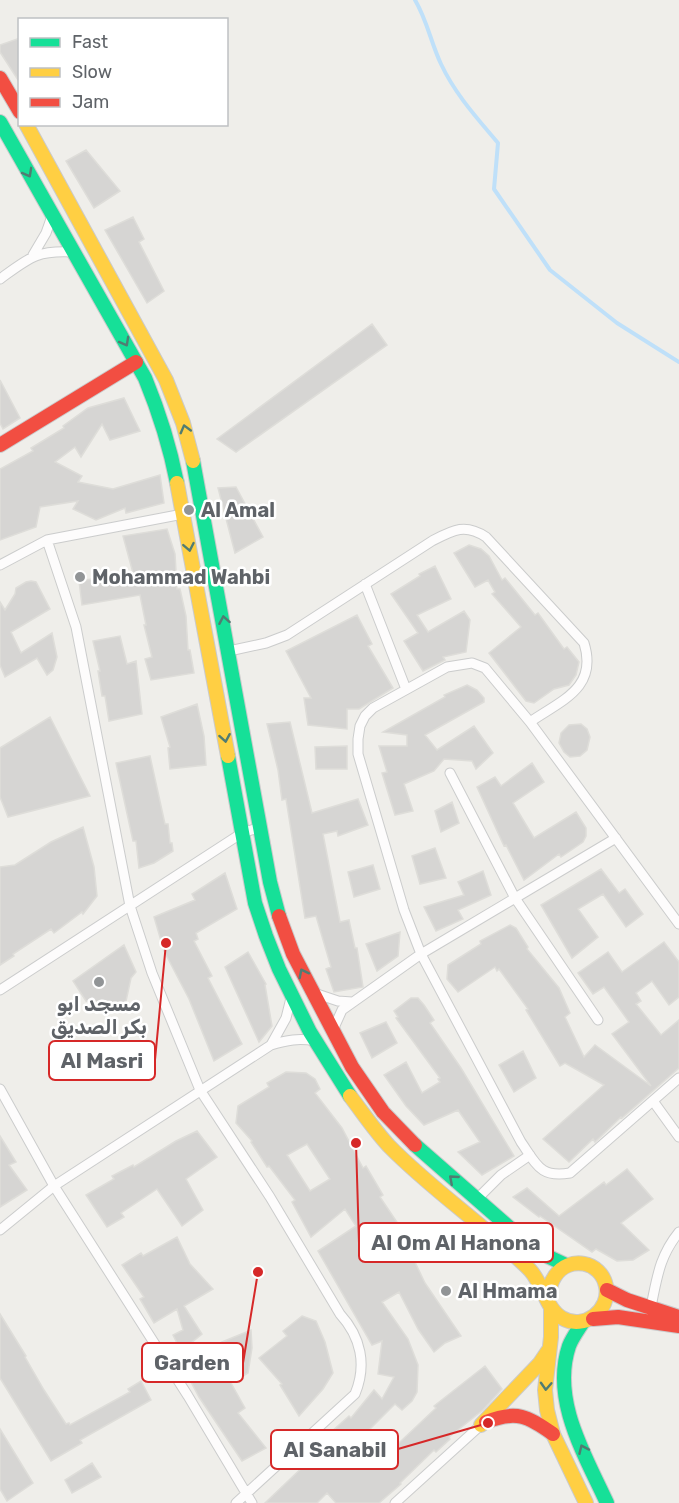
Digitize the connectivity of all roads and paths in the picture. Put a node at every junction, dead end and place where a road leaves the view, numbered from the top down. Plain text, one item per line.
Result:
1 (0, 78) edge
2 (18, 109) edge
3 (0, 122) edge
4 (27, 126) edge
5 (52, 216) junction
6 (73, 252) junction
7 (33, 255) junction
8 (0, 279) edge
9 (136, 362) junction
10 (0, 445) edge
11 (183, 514) junction
12 (47, 540) junction
13 (0, 565) edge
14 (364, 584) junction
15 (229, 651) junction
16 (406, 689) junction
17 (530, 722) junction
18 (450, 773) dead end
19 (261, 827) junction
20 (242, 833) junction
21 (616, 838) junction
22 (516, 898) junction
23 (130, 906) junction
24 (679, 924) edge
25 (421, 954) junction
26 (0, 990) edge
27 (313, 992) junction
28 (292, 995) junction
29 (352, 1002) junction
30 (598, 1020) dead end
31 (333, 1030) junction
32 (315, 1041) junction
33 (271, 1045) junction
34 (679, 1078) edge
35 (0, 1089) edge
36 (200, 1090) junction
37 (653, 1101) junction
38 (679, 1137) edge
39 (530, 1155) junction
40 (54, 1186) junction
41 (477, 1199) junction
42 (0, 1230) edge
43 (679, 1232) edge
44 (566, 1265) junction
45 (607, 1290) junction
46 (549, 1302) junction
47 (649, 1315) junction
48 (679, 1317) edge
49 (588, 1321) junction
50 (679, 1326) edge
51 (549, 1349) junction
52 (482, 1425) junction
53 (553, 1434) junction
54 (247, 1493) junction
55 (236, 1503) edge
56 (252, 1503) edge
57 (395, 1503) edge
58 (586, 1503) edge
59 (607, 1503) edge

1 - 2 main road
3 -> 5 main road
15 -> 4 main road
5 - 6 main road
5 - 7 street
6 - 7 street
6 -> 9 main road
7 - 8 street
9 - 10 main road
9 - 11 main road
11 - 12 street
11 -> 20 main road
12 - 13 street
12 - 23 street
14 - 15 street
14 - 16 street
14 - 17 street
15 - 19 main road
16 - 17 street
16 - 25 street
17 - 21 street
18 - 22 street
19 - 20 street
27 -> 19 main road
20 - 23 street
20 - 28 main road
21 - 22 street
21 - 24 street
22 - 25 street
22 - 30 street
23 - 26 street
23 - 36 street
25 - 29 street
25 - 39 street
27 - 29 street
27 - 31 main road
28 - 32 main road
28 - 33 street
29 - 31 street
41 -> 31 main road
32 - 33 street
32 - 46 main road
33 - 36 street
34 - 37 street
35 - 40 street
36 - 40 street
36 - 54 street
37 - 38 street
37 - 39 street
39 - 41 street
40 - 42 street
40 - 54 street
41 - 44 main road
43 - 47 street
44 - 45 main road
44 - 46 main road
45 - 47 main road
45 - 49 main road
46 - 49 main road
46 - 51 main road
47 - 48 main road
47 - 49 main road
47 - 50 main road
59 -> 49 main road
51 - 52 main road
51 -> 53 main road
52 - 53 main road
52 - 57 street
53 - 58 main road
54 - 55 street
54 - 56 street

